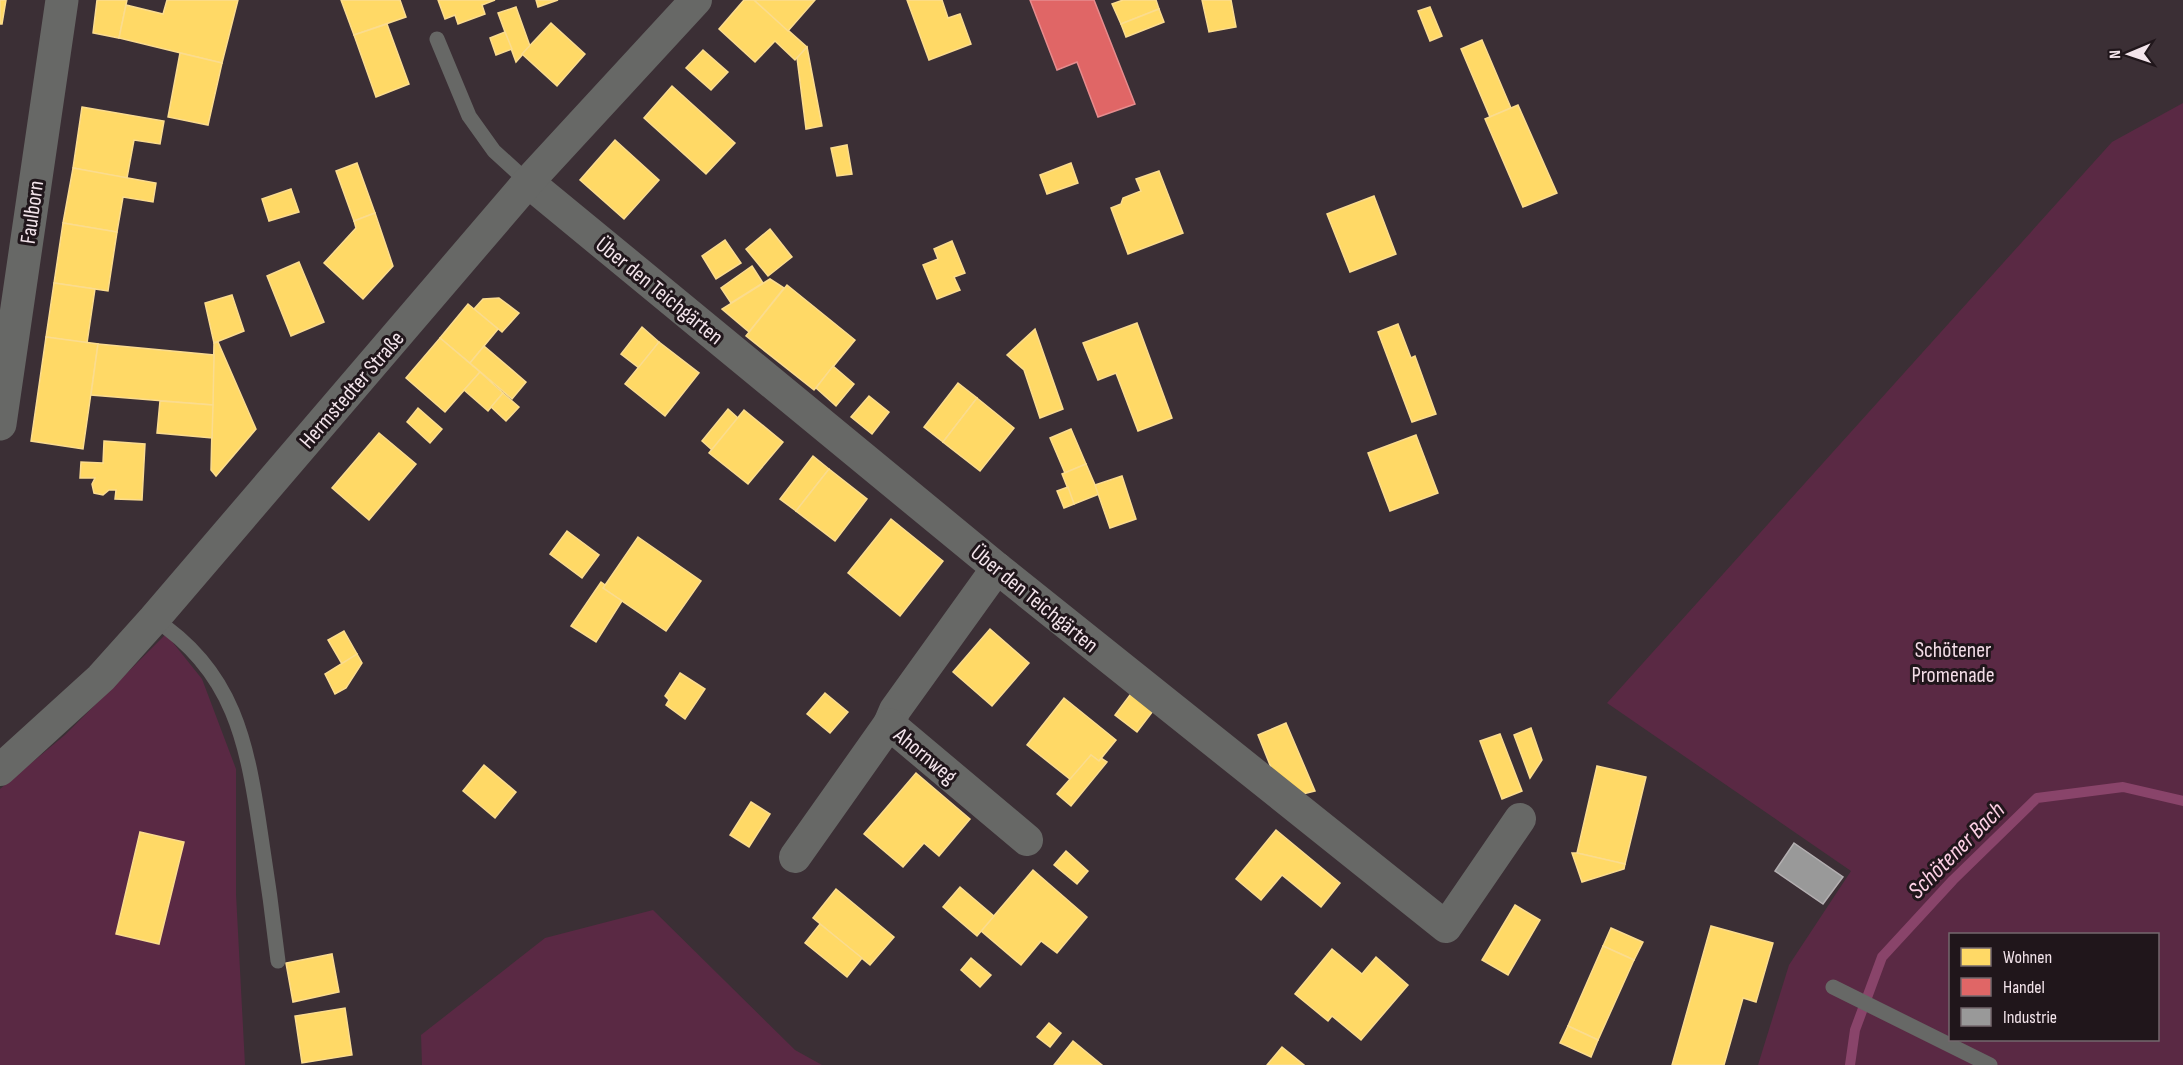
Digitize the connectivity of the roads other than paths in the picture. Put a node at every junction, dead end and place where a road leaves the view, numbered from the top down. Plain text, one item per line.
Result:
1 (62, 0) edge
2 (696, 0) edge
3 (437, 39) dead end
4 (528, 182) junction
5 (0, 424) edge
6 (997, 568) junction
7 (154, 619) junction
8 (888, 724) junction
9 (0, 770) edge
10 (1520, 819) dead end
11 (1027, 840) dead end
12 (795, 857) dead end
13 (278, 962) dead end
14 (1833, 987) dead end
15 (1990, 1065) edge

1 - 5 street, Faulborn
2 - 4 street, Hermstedter Straße
3 - 4 lane
4 - 6 street, Über den Teichgärten
4 - 7 street, Hermstedter Straße
6 - 8 street, Ahornweg
6 - 10 street, Über den Teichgärten
7 - 9 street, Hermstedter Straße
7 - 13 lane
8 - 11 street, Ahornweg
8 - 12 street
14 - 15 lane

